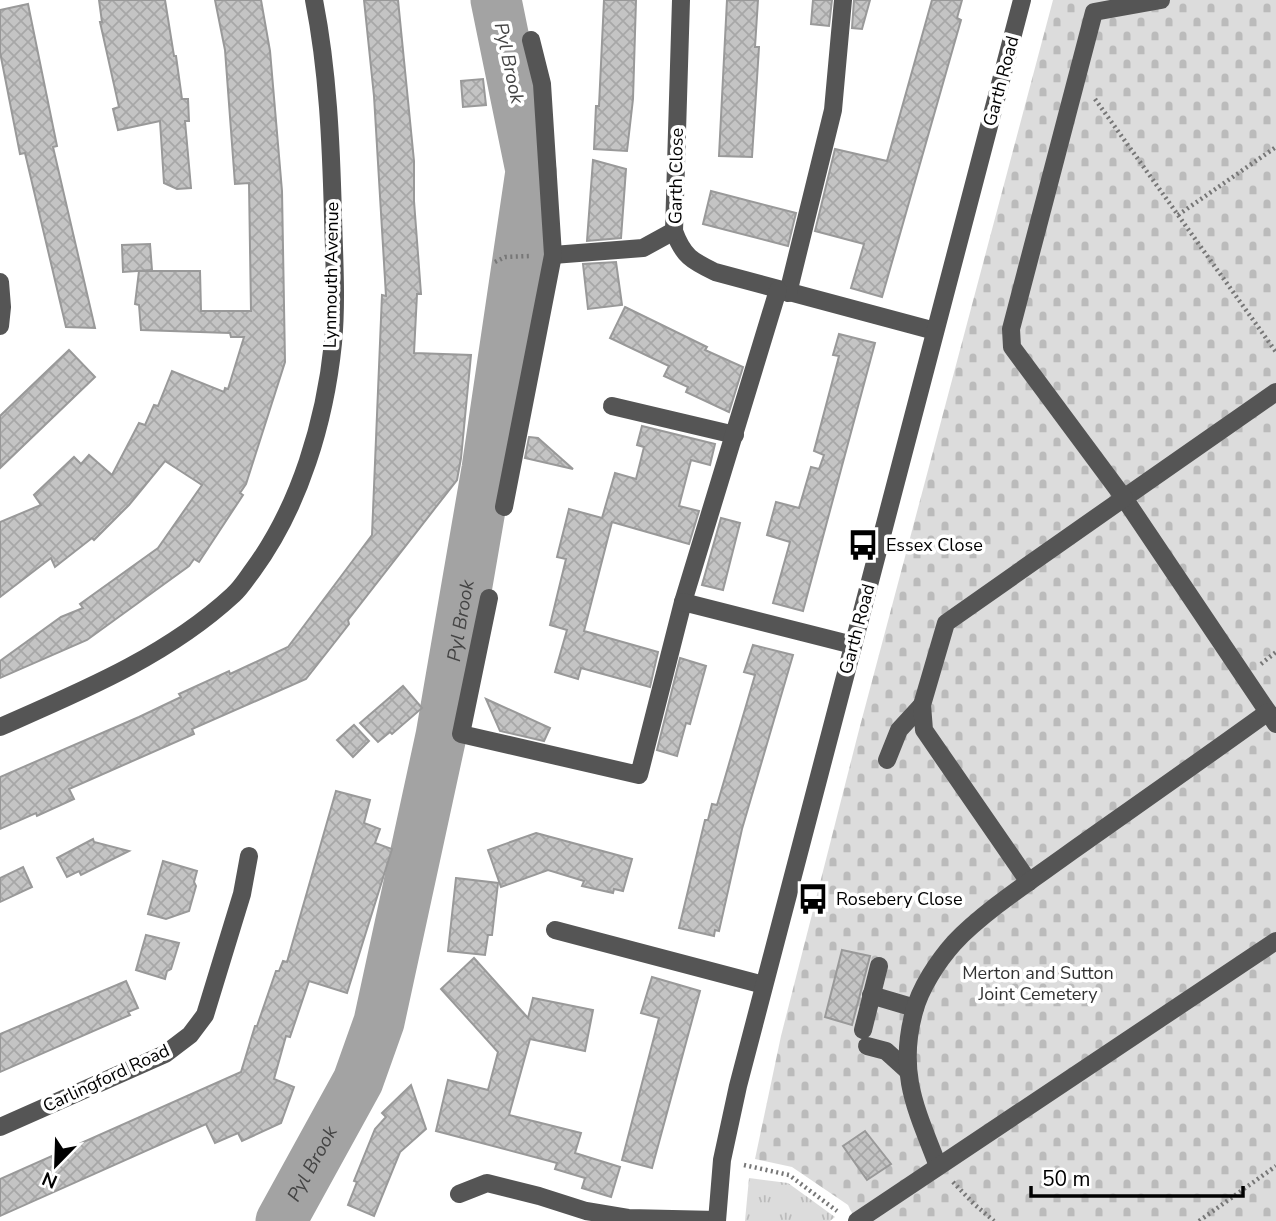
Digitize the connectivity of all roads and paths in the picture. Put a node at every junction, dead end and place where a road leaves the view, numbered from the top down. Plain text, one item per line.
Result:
1 (314, 0) edge
2 (681, 0) edge
3 (843, 0) edge
4 (1022, 0) edge
5 (1161, 0) edge
6 (531, 40) dead end
7 (1078, 76) junction
8 (1276, 147) edge
9 (1178, 215) junction
10 (674, 231) junction
11 (546, 255) junction
12 (495, 262) dead end
13 (0, 282) edge
14 (783, 291) junction
15 (0, 326) edge
16 (934, 331) junction
17 (1276, 352) edge
18 (1276, 392) edge
19 (612, 406) dead end
20 (735, 435) junction
21 (1124, 498) junction
22 (504, 507) dead end
23 (489, 598) dead end
24 (683, 602) junction
25 (853, 645) junction
26 (922, 705) junction
27 (1272, 718) edge
28 (0, 727) edge
29 (887, 761) dead end
30 (248, 856) dead end
31 (1029, 882) junction
32 (555, 930) dead end
33 (1276, 942) edge
34 (879, 966) dead end
35 (764, 985) junction
36 (871, 996) junction
37 (915, 1008) junction
38 (907, 1070) junction
39 (0, 1127) edge
40 (722, 1160) junction
41 (938, 1166) junction
42 (1276, 1166) edge
43 (458, 1194) dead end
44 (840, 1213) dead end
45 (717, 1220) edge
46 (856, 1221) edge
47 (994, 1221) edge
48 (1199, 1221) edge

1 - 28 street, Lynmouth Avenue
2 - 10 street, Garth Close
3 - 14 street
4 - 16 street, Garth Road
5 - 7 street
6 - 11 street
7 - 9 path
7 - 21 street
8 - 9 path
9 - 17 path
10 - 11 street
10 - 14 street, Garth Close
11 - 12 path
11 - 22 street
13 - 15 street
14 - 16 street, Garth Close
14 - 20 street
16 - 25 street, Garth Road
18 - 21 street
19 - 20 street
20 - 24 street
21 - 26 street
21 - 27 street
23 - 24 street
24 - 25 street
25 - 35 street, Garth Road
26 - 29 street
26 - 31 street
27 - 31 street
30 - 39 street, Carlingford Road
31 - 37 street
32 - 35 street
33 - 41 street
34 - 36 street
35 - 40 street, Garth Road
36 - 37 street
36 - 38 street
37 - 38 street
38 - 41 street
40 - 44 path
40 - 45 street, Garth Road
41 - 46 street
41 - 47 path
42 - 48 path
43 - 45 street

